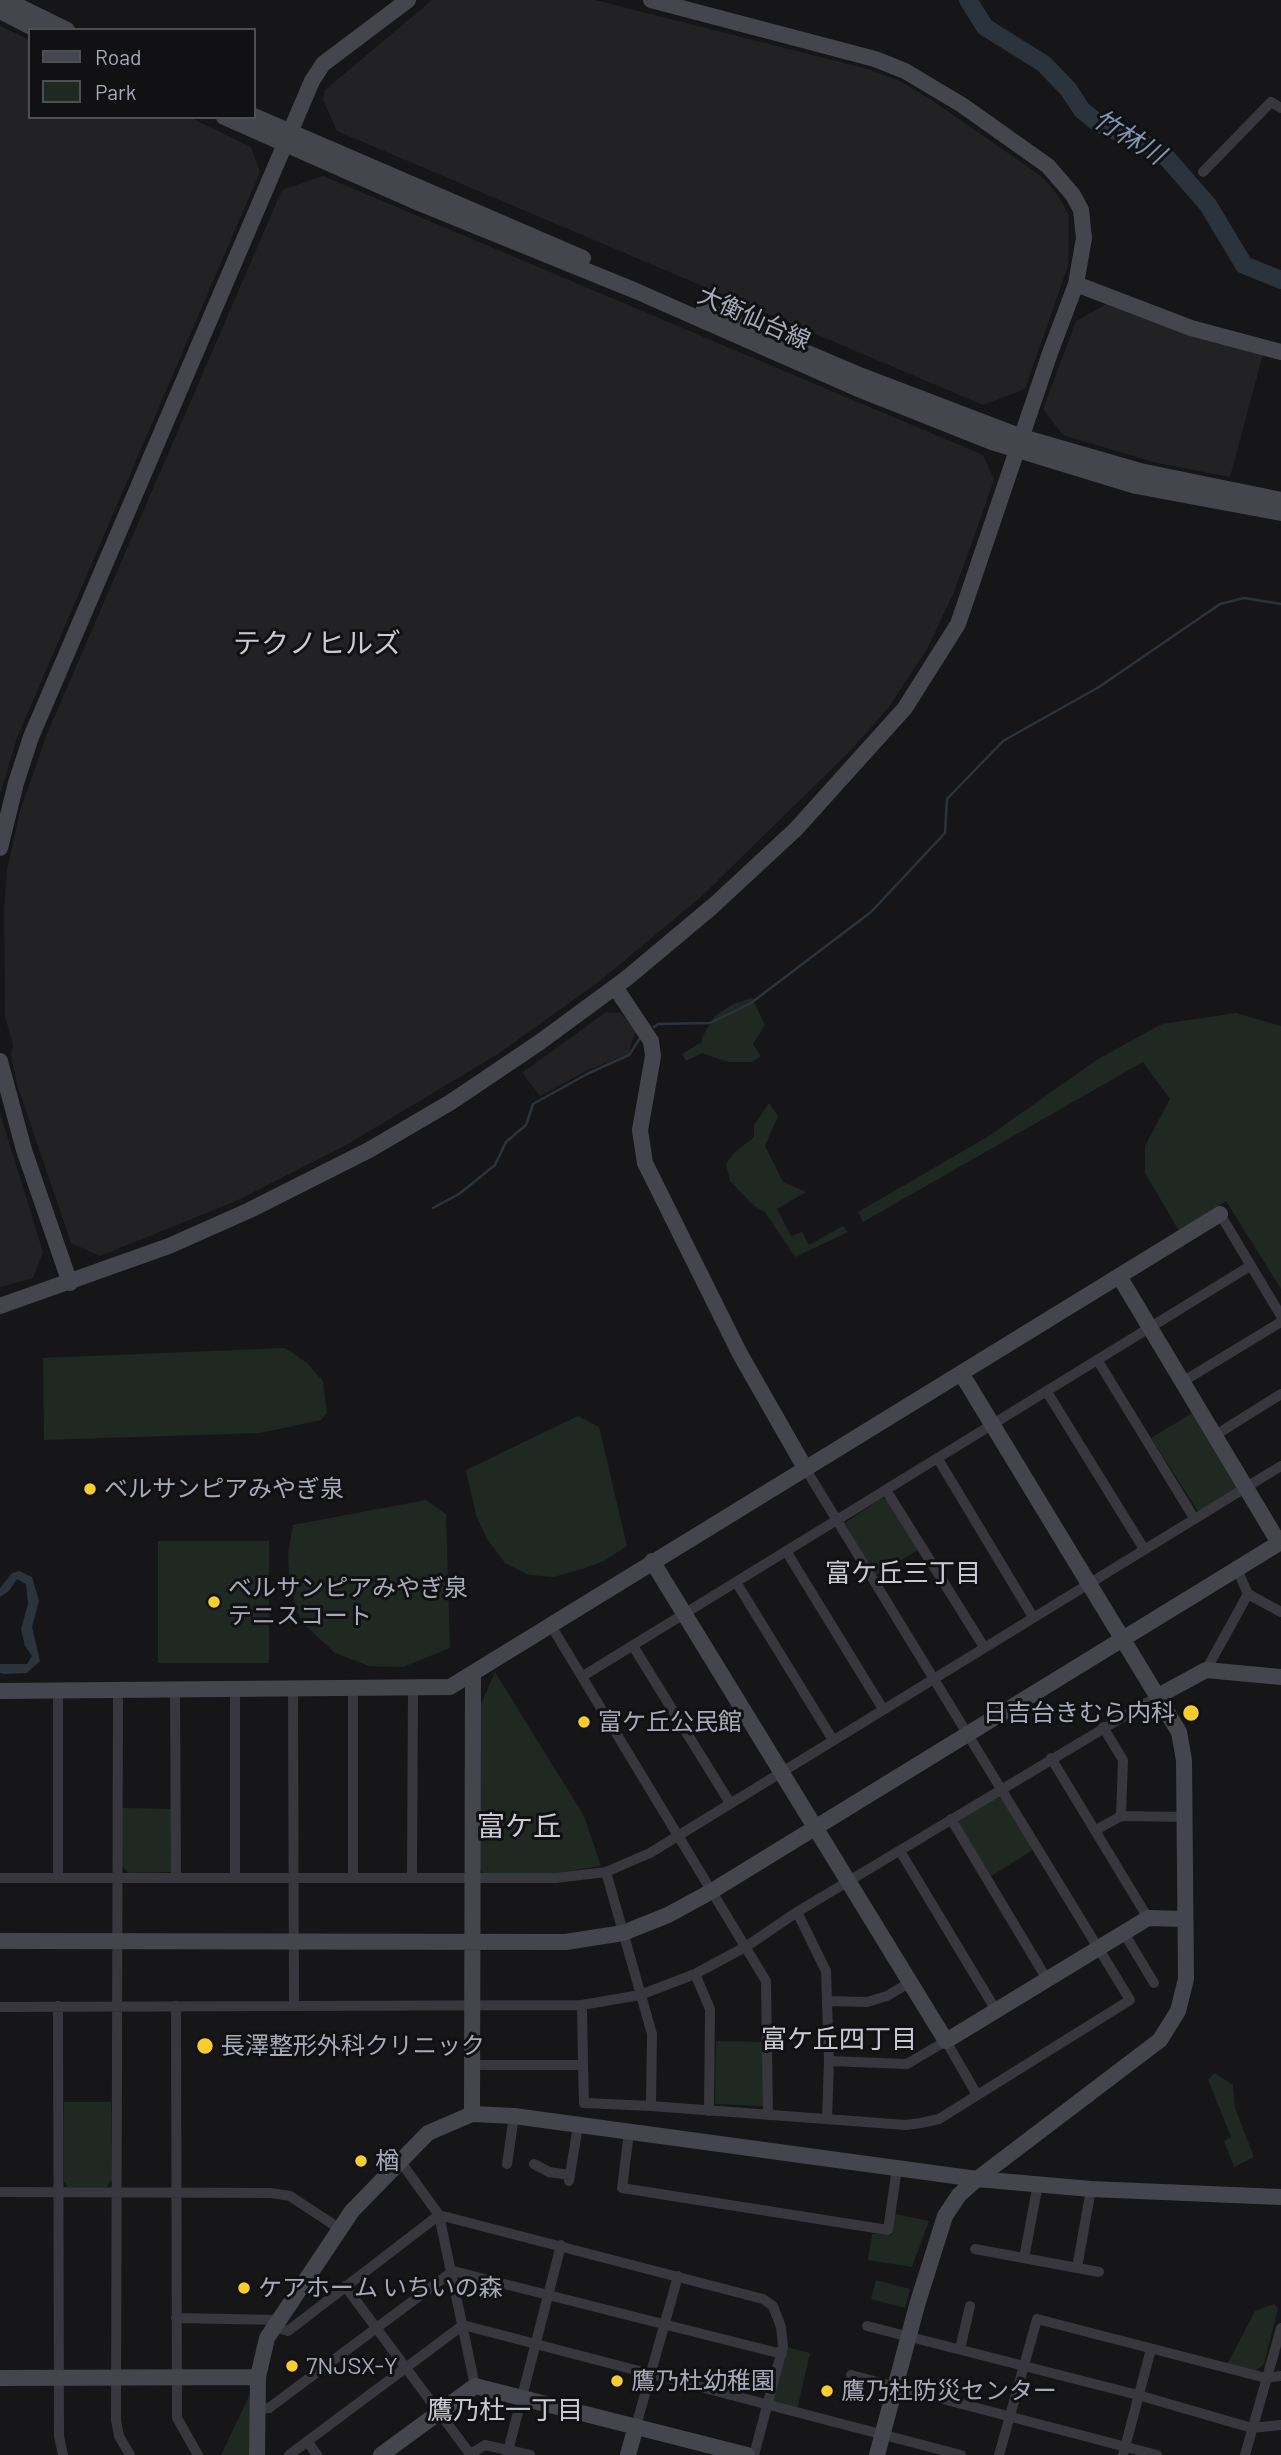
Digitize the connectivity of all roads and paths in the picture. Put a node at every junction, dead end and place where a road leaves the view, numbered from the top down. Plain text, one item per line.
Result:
1 (6, 0) edge
2 (408, 0) edge
3 (651, 0) edge
4 (0, 11) edge
5 (33, 28) edge
6 (63, 28) edge
7 (1281, 108) edge
8 (256, 117) edge
9 (230, 119) edge
10 (289, 138) junction
11 (1203, 172) dead end
12 (1076, 284) junction
13 (1281, 352) edge
14 (1020, 444) junction
15 (1281, 500) edge
16 (1281, 513) edge
17 (0, 848) edge
18 (615, 987) junction
19 (0, 1061) edge
20 (1220, 1214) joint
21 (1251, 1266) junction
22 (1119, 1276) junction
23 (70, 1283) junction
24 (0, 1306) edge
25 (1281, 1316) edge
26 (1281, 1322) edge
27 (1150, 1330) junction
28 (1098, 1362) junction
29 (961, 1373) junction
30 (1182, 1382) junction
31 (1047, 1392) junction
32 (1281, 1394) edge
33 (993, 1425) junction
34 (1214, 1436) junction
35 (938, 1459) junction
36 (1281, 1466) edge
37 (805, 1468) junction
38 (1245, 1488) junction
39 (887, 1490) junction
40 (1194, 1518) junction
41 (836, 1521) junction
42 (1280, 1542) edge
43 (1144, 1549) junction
44 (786, 1551) junction
45 (652, 1561) junction
46 (1237, 1569) junction
47 (736, 1582) junction
48 (1088, 1583) junction
49 (1248, 1594) junction
50 (1281, 1612) edge
51 (684, 1613) junction
52 (1033, 1616) junction
53 (550, 1624) junction
54 (1123, 1639) junction
55 (633, 1646) junction
56 (984, 1647) junction
57 (1206, 1670) junction
58 (472, 1675) junction
59 (583, 1676) junction
60 (1281, 1677) edge
61 (934, 1679) junction
62 (293, 1688) junction
63 (118, 1689) junction
64 (176, 1689) junction
65 (235, 1689) junction
66 (353, 1689) junction
67 (413, 1689) junction
68 (58, 1690) junction
69 (0, 1691) edge
70 (1158, 1696) junction
71 (883, 1709) junction
72 (1103, 1727) junction
73 (967, 1733) junction
74 (833, 1740) junction
75 (1051, 1758) junction
76 (780, 1773) junction
77 (1001, 1789) junction
78 (730, 1803) junction
79 (1121, 1816) junction
80 (1185, 1817) junction
81 (951, 1819) junction
82 (815, 1828) junction
83 (1096, 1830) junction
84 (679, 1835) junction
85 (901, 1851) junction
86 (606, 1872) junction
87 (235, 1877) junction
88 (294, 1877) junction
89 (353, 1877) junction
90 (412, 1877) junction
91 (0, 1878) edge
92 (58, 1878) junction
93 (117, 1878) junction
94 (176, 1878) junction
95 (473, 1878) junction
96 (849, 1881) junction
97 (712, 1891) junction
98 (797, 1912) junction
99 (1148, 1918) junction
100 (1185, 1919) junction
101 (623, 1933) junction
102 (1124, 1933) junction
103 (0, 1941) edge
104 (116, 1941) junction
105 (294, 1941) junction
106 (473, 1941) junction
107 (747, 1946) junction
108 (1098, 1949) junction
109 (695, 1974) junction
110 (1048, 1980) junction
111 (909, 1983) junction
112 (1154, 1983) dead end
113 (640, 1995) junction
114 (829, 2001) junction
115 (294, 2005) junction
116 (582, 2005) junction
117 (58, 2006) junction
118 (117, 2006) junction
119 (176, 2006) junction
120 (0, 2007) edge
121 (473, 2007) junction
122 (997, 2012) junction
123 (946, 2041) junction
124 (829, 2061) junction
125 (472, 2065) junction
126 (583, 2065) junction
127 (976, 2093) junction
128 (651, 2106) junction
129 (709, 2111) junction
130 (472, 2114) junction
131 (514, 2116) junction
132 (768, 2116) junction
133 (827, 2119) junction
134 (578, 2126) junction
135 (629, 2133) junction
136 (400, 2161) junction
137 (507, 2164) dead end
138 (534, 2164) dead end
139 (897, 2168) junction
140 (977, 2179) junction
141 (1038, 2184) junction
142 (1091, 2189) junction
143 (0, 2192) edge
144 (57, 2193) junction
145 (116, 2193) junction
146 (176, 2193) junction
147 (1281, 2197) edge
148 (439, 2215) junction
149 (340, 2229) junction
150 (561, 2245) junction
151 (975, 2249) dead end
152 (1024, 2258) junction
153 (1077, 2268) junction
154 (453, 2271) junction
155 (1099, 2272) dead end
156 (678, 2276) junction
157 (345, 2286) junction
158 (547, 2295) junction
159 (970, 2306) dead end
160 (176, 2318) junction
161 (277, 2323) junction
162 (463, 2325) junction
163 (663, 2325) junction
164 (867, 2326) dead end
165 (376, 2328) junction
166 (1281, 2328) edge
167 (909, 2337) junction
168 (535, 2343) junction
169 (960, 2349) junction
170 (1151, 2349) junction
171 (782, 2354) junction
172 (1023, 2367) junction
173 (406, 2368) junction
174 (651, 2372) junction
175 (851, 2375) dead end
176 (1281, 2376) edge
177 (258, 2377) junction
178 (0, 2378) edge
179 (58, 2378) junction
180 (116, 2378) junction
181 (176, 2378) junction
182 (1266, 2378) junction
183 (475, 2386) junction
184 (896, 2388) junction
185 (1139, 2395) junction
186 (521, 2396) junction
187 (768, 2402) junction
188 (259, 2409) junction
189 (438, 2411) junction
190 (1009, 2416) junction
191 (1281, 2425) edge
192 (636, 2426) junction
193 (1252, 2428) junction
194 (883, 2434) junction
195 (307, 2441) junction
196 (1124, 2450) edge
197 (507, 2452) edge
198 (63, 2455) edge
199 (130, 2455) edge
200 (198, 2455) edge
201 (257, 2455) edge
202 (289, 2455) edge
203 (317, 2455) edge
204 (381, 2455) edge
205 (469, 2455) edge
206 (530, 2455) edge
207 (628, 2455) edge
208 (747, 2455) edge
209 (754, 2455) edge
210 (877, 2455) edge
211 (961, 2455) edge
212 (999, 2455) edge
213 (1157, 2455) edge
214 (1245, 2455) edge

1 - 6 street
2 - 10 street
3 - 12 street
4 - 5 street
7 - 11 street
8 - 10 street, 大衡仙台線
9 - 10 street, 大衡仙台線
10 - 14 street, 大衡仙台線
10 - 17 street
12 - 13 street
12 - 14 street
14 - 15 street, 大衡仙台線
14 - 16 street, 大衡仙台線
14 - 18 street
18 - 23 street
18 - 37 street
19 - 23 street
20 - 21 street
20 - 22 street
21 - 25 street
21 - 27 street
22 - 27 street
22 - 29 street
23 - 24 street
26 - 30 street
27 - 28 street
27 - 30 street
28 - 31 street
28 - 40 street
29 - 33 street
29 - 37 street
30 - 34 street
31 - 33 street
31 - 43 street
32 - 34 street
33 - 35 street
33 - 48 street
34 - 38 street
35 - 39 street
35 - 52 street
36 - 38 street
37 - 41 street
37 - 45 street
38 - 40 street
38 - 42 street
39 - 41 street
39 - 56 street
40 - 43 street
41 - 44 street
41 - 61 street
42 - 46 street
43 - 48 street
44 - 47 street
44 - 71 street
45 - 51 street
45 - 53 street
46 - 49 street
46 - 54 street
47 - 51 street
47 - 74 street
48 - 52 street
48 - 54 street
49 - 50 street
49 - 57 street
51 - 55 street
51 - 76 street
52 - 56 street
53 - 58 street
53 - 59 street
54 - 70 street
54 - 73 street
55 - 59 street
55 - 78 street
56 - 61 street
57 - 60 street
57 - 70 street
58 - 67 street
58 - 95 street
59 - 84 street
61 - 71 street
61 - 73 street
62 - 65 street
62 - 66 street
62 - 88 street
63 - 64 street
63 - 68 street
63 - 93 street
64 - 65 street
64 - 94 street
65 - 87 street
66 - 67 street
66 - 89 street
67 - 90 street
68 - 69 street
68 - 92 street
70 - 72 street
70 - 80 street
71 - 74 street
72 - 75 street
72 - 79 street
73 - 77 street
73 - 82 street
74 - 76 street
75 - 77 street
75 - 83 street
76 - 78 street
76 - 82 street
77 - 81 street
77 - 108 street
78 - 84 street
79 - 80 street
79 - 83 street
80 - 100 street
81 - 85 street
81 - 110 street
82 - 96 street
82 - 97 street
83 - 99 street
84 - 86 street
84 - 97 street
85 - 96 street
85 - 122 street
86 - 95 street
86 - 101 street
87 - 88 street
87 - 94 street
88 - 89 street
88 - 105 street
89 - 90 street
90 - 95 street
91 - 92 street
92 - 93 street
93 - 94 street
93 - 104 street
95 - 106 street
96 - 98 street
96 - 111 street
97 - 101 street
97 - 107 street
98 - 107 street
98 - 114 street
99 - 100 street
99 - 102 street
100 - 140 street
101 - 106 street
101 - 113 street
102 - 108 street
102 - 112 street
103 - 104 street
104 - 105 street
104 - 118 street
105 - 106 street
105 - 115 street
106 - 121 street
107 - 109 street
107 - 132 street
108 - 110 street
108 - 127 street
109 - 113 street
109 - 129 street
110 - 122 street
111 - 114 street
111 - 123 street
113 - 116 street
113 - 128 street
114 - 124 street
115 - 119 street
115 - 121 street
116 - 121 street
116 - 126 street
117 - 118 street
117 - 120 street
117 - 144 street
118 - 119 street
118 - 145 street
119 - 146 street
121 - 125 street
122 - 123 street
123 - 124 street
123 - 127 street
124 - 133 street
125 - 126 street
125 - 130 street
126 - 128 street
127 - 133 street
128 - 129 street
129 - 132 street
130 - 131 street
130 - 136 street
131 - 134 street
131 - 137 street
132 - 133 street
134 - 135 street
134 - 138 street
135 - 139 street
135 - 139 street
136 - 148 street
136 - 149 street
139 - 140 street
140 - 141 street
140 - 167 street
141 - 142 street
141 - 152 street
142 - 147 street
142 - 153 street
143 - 144 street
144 - 145 street
144 - 179 street
145 - 146 street
145 - 180 street
146 - 149 street
146 - 160 street
148 - 150 street
148 - 154 street
148 - 157 street
149 - 161 street
150 - 156 street
150 - 158 street
151 - 152 street
152 - 153 street
153 - 155 street
154 - 158 street
154 - 162 street
154 - 165 street
156 - 163 street
156 - 171 street
157 - 161 street
157 - 165 street
158 - 163 street
158 - 168 street
159 - 169 street
160 - 161 street
160 - 181 street
161 - 177 street
162 - 168 street
162 - 173 street
162 - 183 street
163 - 171 street
163 - 174 street
164 - 167 street
165 - 173 street
165 - 188 street
166 - 182 street
167 - 169 street
167 - 184 street
168 - 174 street
168 - 186 street
169 - 172 street
170 - 172 street
170 - 182 street
170 - 185 street
171 - 187 street
172 - 185 street
172 - 190 street
173 - 189 street
173 - 195 street
174 - 187 street
174 - 192 street
175 - 184 street
176 - 182 street
177 - 181 street
177 - 188 street
178 - 179 street
179 - 180 street
179 - 198 street
180 - 181 street
180 - 199 street
181 - 200 street
182 - 193 street
183 - 186 street
183 - 189 street
184 - 190 street
184 - 194 street
185 - 193 street
185 - 196 street
186 - 192 street
186 - 197 street
187 - 194 street
187 - 209 street
188 - 201 street
189 - 204 street
189 - 205 street
190 - 196 street
190 - 212 street
191 - 193 street
192 - 207 street
192 - 208 street
193 - 214 street
194 - 210 street
194 - 211 street
195 - 202 street
195 - 203 street
196 - 213 street
197 - 205 street
197 - 206 street

